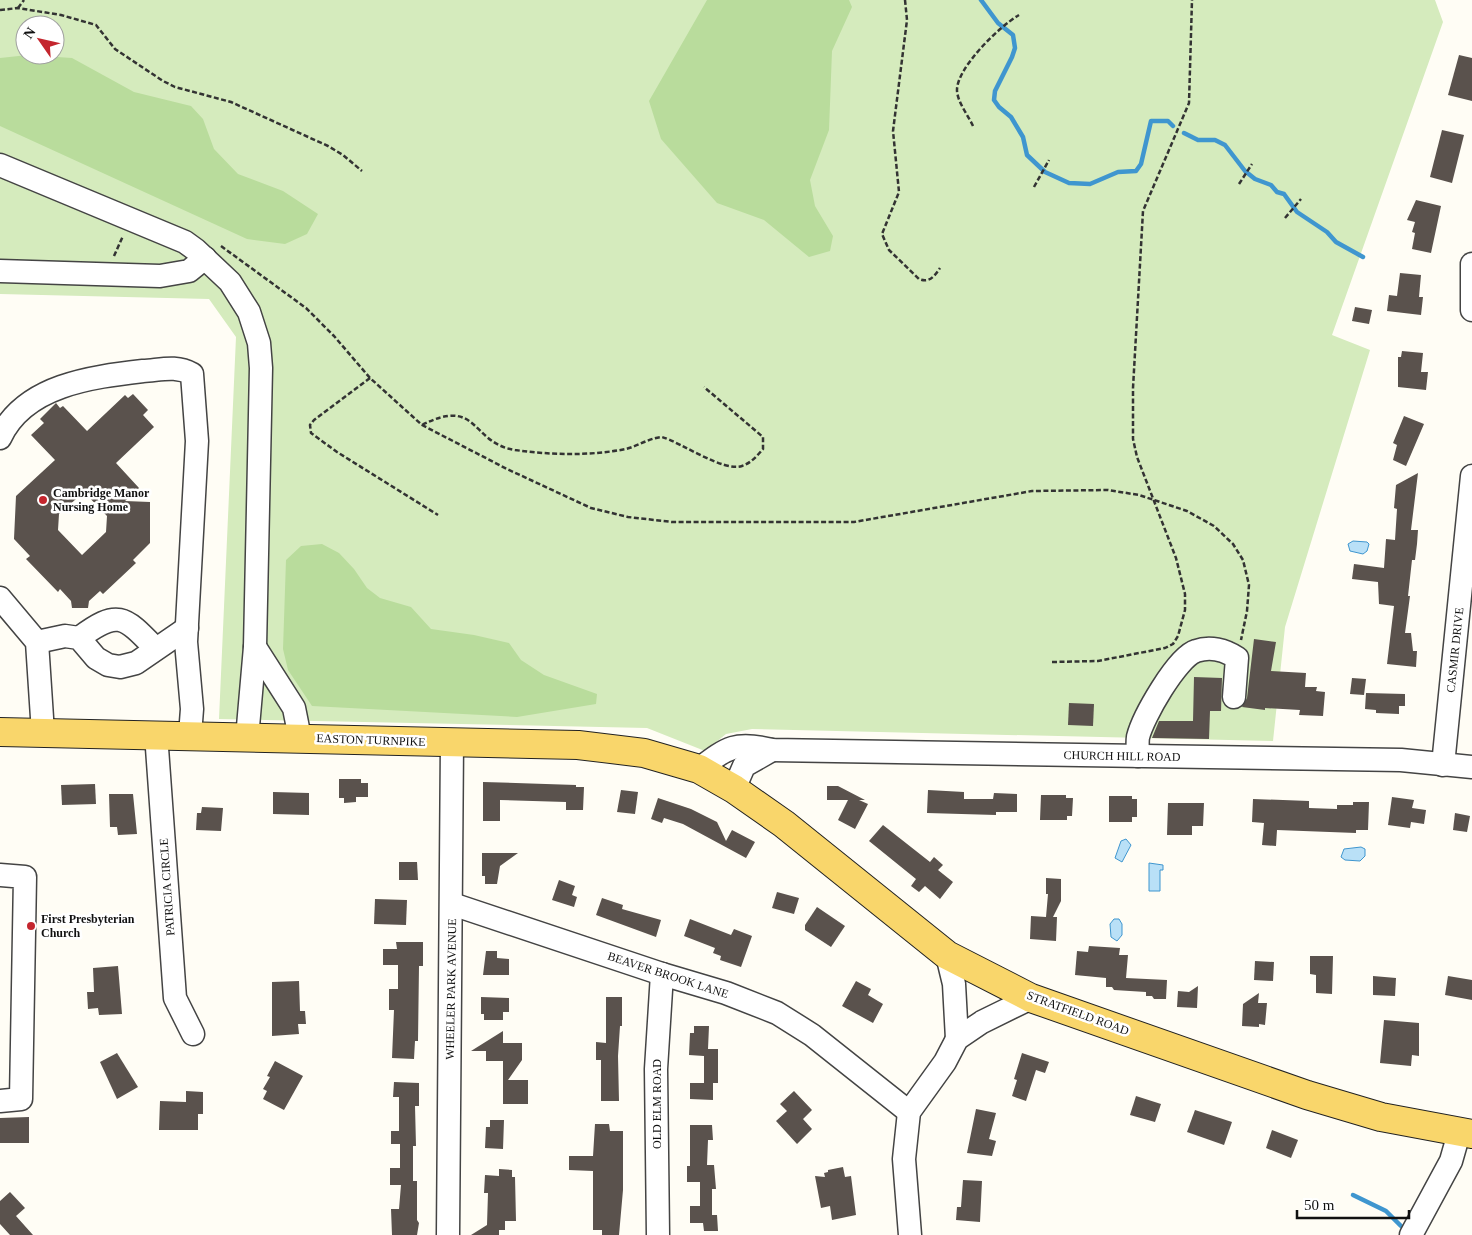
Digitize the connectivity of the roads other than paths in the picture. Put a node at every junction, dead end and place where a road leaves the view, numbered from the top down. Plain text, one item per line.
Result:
1 (0, 164) edge
2 (210, 250) junction
3 (1472, 264) edge
4 (0, 270) edge
5 (1472, 310) edge
6 (0, 438) edge
7 (1472, 476) edge
8 (0, 598) edge
9 (187, 628) junction
10 (79, 638) junction
11 (37, 642) junction
12 (255, 647) junction
13 (155, 648) junction
14 (1234, 697) dead end
15 (0, 732) edge
16 (43, 733) junction
17 (156, 734) junction
18 (190, 736) junction
19 (247, 738) junction
20 (300, 738) junction
21 (452, 742) junction
22 (772, 750) junction
23 (1138, 756) junction
24 (1443, 765) junction
25 (1472, 767) edge
26 (699, 769) junction
27 (734, 789) junction
28 (0, 875) edge
29 (452, 904) junction
30 (947, 955) junction
31 (662, 974) junction
32 (1032, 998) junction
33 (193, 1034) dead end
34 (957, 1039) junction
35 (0, 1101) edge
36 (909, 1112) junction
37 (1466, 1134) edge
38 (448, 1235) edge
39 (658, 1235) edge
40 (910, 1235) edge
41 (1411, 1235) edge

1 - 2 street
2 - 4 street
2 - 12 street
3 - 5 street
6 - 9 street
7 - 24 street, CASMIR DRIVE
8 - 11 street
9 - 13 street
9 - 18 street
10 - 11 street
10 - 13 street
10 - 13 street
11 - 16 street
12 - 19 street
12 - 20 street
14 - 23 street
15 - 16 main road, EASTON TURNPIKE
16 - 17 main road, EASTON TURNPIKE
17 - 18 main road, EASTON TURNPIKE
17 - 33 street, PATRICIA CIRCLE
18 - 19 main road, EASTON TURNPIKE
19 - 20 main road, EASTON TURNPIKE
20 - 21 main road, EASTON TURNPIKE
21 - 26 main road, EASTON TURNPIKE
21 - 29 street, WHEELER PARK AVENUE
22 - 23 street, CHURCH HILL ROAD
22 - 26 street, CHURCH HILL ROAD
22 - 27 street
23 - 24 street, CHURCH HILL ROAD
24 - 25 street, CHURCH HILL ROAD
26 - 27 main road, EASTON TURNPIKE
27 - 30 main road, STRATFIELD ROAD
28 - 35 street
29 - 31 street, BEAVER BROOK LANE
29 - 38 street, WHEELER PARK AVENUE
30 - 32 main road, STRATFIELD ROAD
30 - 34 street
31 - 36 street, BEAVER BROOK LANE
31 - 39 street, OLD ELM ROAD
32 - 34 street
32 - 37 main road, STRATFIELD ROAD
34 - 36 street
36 - 40 street
37 - 41 street

